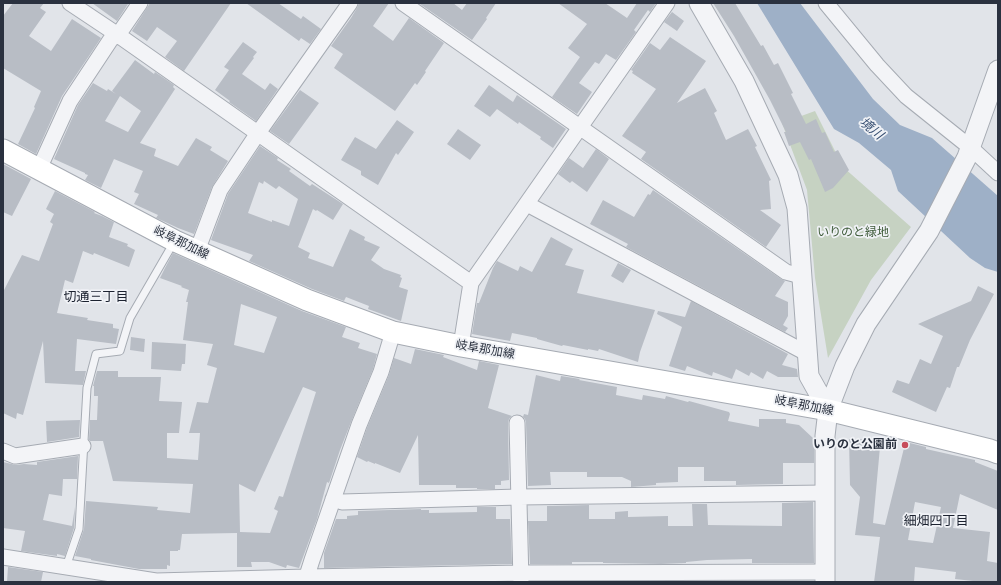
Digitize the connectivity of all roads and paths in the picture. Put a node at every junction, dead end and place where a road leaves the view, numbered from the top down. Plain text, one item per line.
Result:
1 (70, 3) edge
2 (140, 3) edge
3 (350, 3) edge
4 (403, 3) edge
5 (667, 3) edge
6 (699, 3) edge
7 (826, 3) edge
8 (118, 35) junction
9 (998, 70) edge
10 (580, 128) junction
11 (258, 133) junction
12 (3, 150) edge
13 (969, 153) junction
14 (39, 169) junction
15 (998, 173) edge
16 (527, 204) junction
17 (175, 241) junction
18 (197, 251) junction
19 (801, 276) junction
20 (471, 283) junction
21 (393, 332) junction
22 (461, 346) junction
23 (808, 354) junction
24 (828, 410) junction
25 (517, 423) dead end
26 (83, 446) junction
27 (3, 452) edge
28 (998, 453) edge
29 (825, 493) junction
30 (519, 497) junction
31 (334, 499) junction
32 (3, 557) edge
33 (66, 568) junction
34 (825, 577) edge
35 (521, 578) edge
36 (306, 579) edge

1 - 8 street
2 - 8 street
3 - 11 street
4 - 10 street
5 - 10 street
6 - 19 street
7 - 13 street
8 - 11 street
8 - 14 street
9 - 13 street
10 - 16 street
10 - 19 street
11 - 18 street
11 - 20 street
12 - 14 main road, 岐阜那加線
13 - 15 street
13 - 24 street
14 - 17 main road, 岐阜那加線
16 - 20 street
16 - 23 street
17 - 18 main road, 岐阜那加線
17 - 26 lane
18 - 21 main road, 岐阜那加線
19 - 23 street
20 - 22 street
21 - 22 main road, 岐阜那加線
21 - 31 street
22 - 24 main road, 岐阜那加線
23 - 24 street
24 - 28 main road, 岐阜那加線
24 - 29 street
25 - 30 street
26 - 27 street
26 - 33 lane
29 - 30 street
29 - 34 street
30 - 31 street
30 - 35 street
31 - 36 street
32 - 33 street
33 - 36 street
34 - 35 street
35 - 36 street

